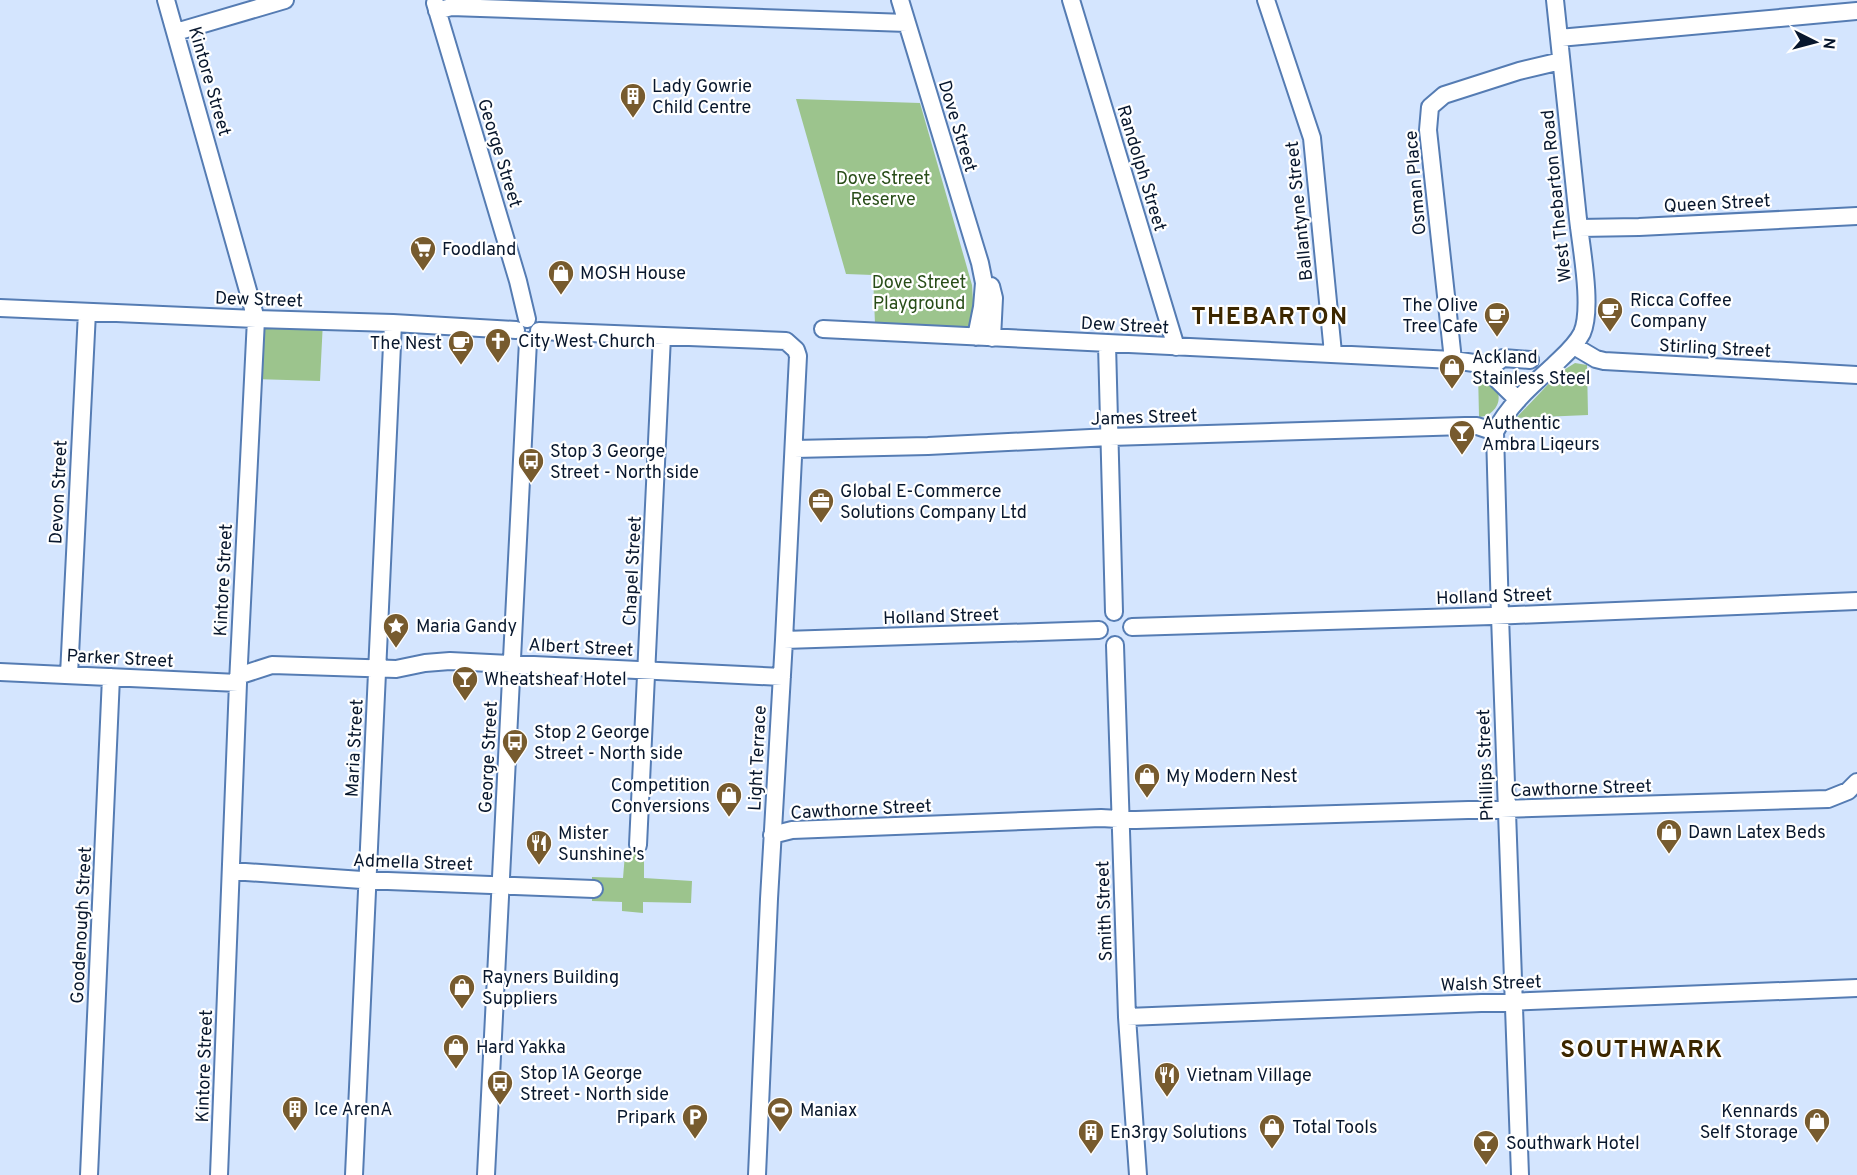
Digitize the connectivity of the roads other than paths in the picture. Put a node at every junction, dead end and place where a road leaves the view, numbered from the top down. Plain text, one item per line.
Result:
1 (166, 0) edge
2 (285, 0) edge
3 (900, 0) edge
4 (1071, 0) edge
5 (1266, 0) edge
6 (1555, 0) edge
7 (436, 5) edge
8 (1857, 11) edge
9 (907, 23) junction
10 (176, 33) junction
11 (1559, 38) junction
12 (1562, 61) junction
13 (1857, 216) edge
14 (1579, 228) junction
15 (0, 308) edge
16 (87, 312) junction
17 (256, 319) junction
18 (393, 323) junction
19 (528, 330) junction
20 (823, 330) dead end
21 (662, 336) junction
22 (984, 337) junction
23 (1107, 344) junction
24 (792, 345) joint
25 (1574, 346) junction
26 (1176, 347) junction
27 (1333, 353) junction
28 (1454, 360) junction
29 (1530, 360) dead end
30 (1488, 369) junction
31 (1857, 375) edge
32 (1518, 400) junction
33 (1495, 432) junction
34 (1110, 437) junction
35 (794, 449) junction
36 (1857, 601) edge
37 (1114, 612) junction
38 (1500, 616) junction
39 (1132, 627) junction
40 (1099, 630) junction
41 (784, 640) junction
42 (1115, 645) junction
43 (512, 663) junction
44 (378, 668) junction
45 (647, 670) junction
46 (0, 672) edge
47 (69, 675) junction
48 (111, 677) junction
49 (782, 677) junction
50 (238, 680) junction
51 (1857, 782) edge
52 (1506, 810) junction
53 (1121, 820) junction
54 (772, 835) junction
55 (638, 845) dead end
56 (231, 871) junction
57 (367, 880) junction
58 (501, 885) junction
59 (594, 889) dead end
60 (1857, 988) edge
61 (1513, 1002) junction
62 (1127, 1017) junction
63 (89, 1175) edge
64 (219, 1175) edge
65 (354, 1175) edge
66 (486, 1175) edge
67 (757, 1175) edge
68 (1138, 1175) edge
69 (1520, 1175) edge

1 - 10 street, Kintore Street
2 - 10 street
3 - 9 street, Dove Street
4 - 26 street, Randolph Street
5 - 27 street, Ballantyne Street
6 - 11 street, West Thebarton Road
7 - 9 street
7 - 19 street, George Street
8 - 11 street
9 - 22 street, Dove Street
10 - 17 street, Kintore Street
11 - 12 street, West Thebarton Road
12 - 14 street, West Thebarton Road
12 - 28 street, Osman Place
13 - 14 street, Queen Street
14 - 25 street, West Thebarton Road
15 - 16 street, Dew Street
16 - 17 street, Dew Street
16 - 47 street, Devon Street
17 - 18 street, Dew Street
17 - 50 street, Kintore Street
18 - 19 street, Dew Street
18 - 44 street, Maria Street
19 - 21 street, Dew Street
19 - 43 street, George Street
20 - 22 street, Dew Street
21 - 24 street, Dew Street
21 - 45 street, Chapel Street
22 - 23 street, Dew Street
23 - 26 street, Dew Street
23 - 34 street
24 - 35 street, Light Terrace
25 - 31 street, Stirling Street
25 - 32 street, West Thebarton Road
26 - 27 street, Dew Street
27 - 28 street, Dew Street
28 - 30 street, Dew Street
29 - 30 street
30 - 32 street, Dew Street
32 - 33 street
33 - 34 street, James Street
33 - 38 street, Phillips Street
34 - 35 street, James Street
34 - 37 street
35 - 41 street, Light Terrace
36 - 38 street, Holland Street
37 - 39 street
37 - 40 street
38 - 39 street, Holland Street
38 - 52 street, Phillips Street
39 - 42 street
40 - 41 street, Holland Street
40 - 42 street
41 - 49 street, Light Terrace
42 - 53 street, Smith Street
43 - 44 street, Albert Street
43 - 45 street, Albert Street
43 - 58 street, George Street
44 - 50 street, Albert Street
44 - 57 street, Maria Street
45 - 49 street, Albert Street
45 - 55 street, Chapel Street
46 - 47 street, Parker Street
47 - 48 street, Parker Street
48 - 50 street, Parker Street
48 - 63 street, Goodenough Street
49 - 54 street, Light Terrace
50 - 56 street, Kintore Street
51 - 52 street, Cawthorne Street
52 - 53 street, Cawthorne Street
52 - 61 street, Phillips Street
53 - 54 street, Cawthorne Street
53 - 62 street, Smith Street
54 - 67 street, Light Terrace
56 - 57 street, Admella Street
56 - 64 street, Kintore Street
57 - 58 street, Admella Street
57 - 65 street, Maria Street
58 - 59 street, Admella Street
58 - 66 street, George Street
60 - 61 street, Walsh Street
61 - 62 street, Walsh Street
61 - 69 street, Phillips Street
62 - 68 street, Smith Street

